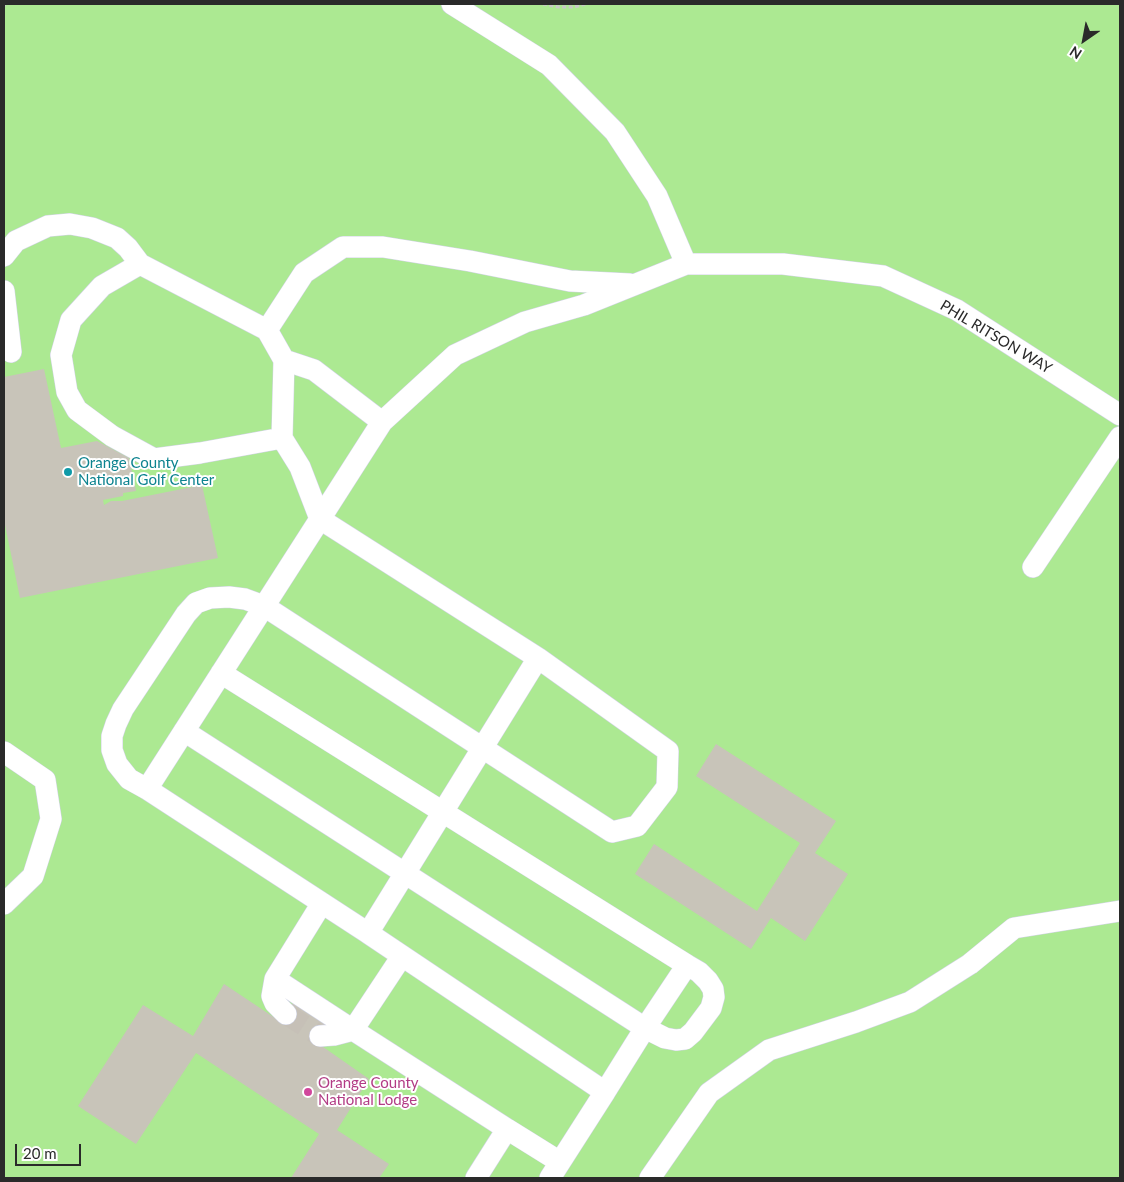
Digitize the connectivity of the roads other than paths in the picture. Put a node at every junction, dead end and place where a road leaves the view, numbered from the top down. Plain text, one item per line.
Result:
1 (452, 4) edge
2 (4, 256) edge
3 (140, 264) junction
4 (686, 264) junction
5 (639, 285) junction
6 (4, 291) edge
7 (267, 330) junction
8 (12, 352) dead end
9 (284, 360) junction
10 (1120, 414) edge
11 (382, 422) junction
12 (1120, 437) edge
13 (282, 438) junction
14 (320, 518) junction
15 (1033, 567) dead end
16 (264, 606) junction
17 (538, 658) junction
18 (221, 672) junction
19 (184, 731) junction
20 (481, 748) junction
21 (4, 752) edge
22 (146, 789) junction
23 (443, 811) junction
24 (405, 873) junction
25 (322, 903) junction
26 (4, 904) edge
27 (1120, 911) edge
28 (368, 933) junction
29 (402, 956) junction
30 (687, 965) junction
31 (275, 980) junction
32 (286, 1014) tunnel mouth
33 (644, 1028) junction
34 (353, 1030) junction
35 (320, 1036) tunnel mouth
36 (605, 1092) junction
37 (507, 1130) junction
38 (555, 1170) edge
39 (476, 1178) edge
40 (650, 1178) edge

1 - 4 street
2 - 3 street
3 - 7 street
3 - 13 street
4 - 5 street
4 - 10 street, PHIL RITSON WAY
5 - 7 street
5 - 11 street
6 - 8 street
7 - 9 street
9 - 11 street
9 - 13 street
11 - 14 street
12 - 15 street
13 - 14 street
14 - 16 street
14 - 17 street
16 - 18 street
16 - 20 street
16 - 22 street
17 - 20 street
17 - 20 street
18 - 19 street
18 - 23 street
19 - 22 street
19 - 24 street
20 - 23 street
21 - 26 street
22 - 25 street
23 - 24 street
23 - 30 street
24 - 28 street
24 - 33 street
25 - 28 street
25 - 31 street
27 - 40 street
28 - 29 street
29 - 34 street
29 - 36 street
30 - 33 street
30 - 33 street
31 - 32 street
31 - 34 street
33 - 36 street
34 - 35 street
34 - 37 street
36 - 38 street
37 - 38 street
37 - 39 street

